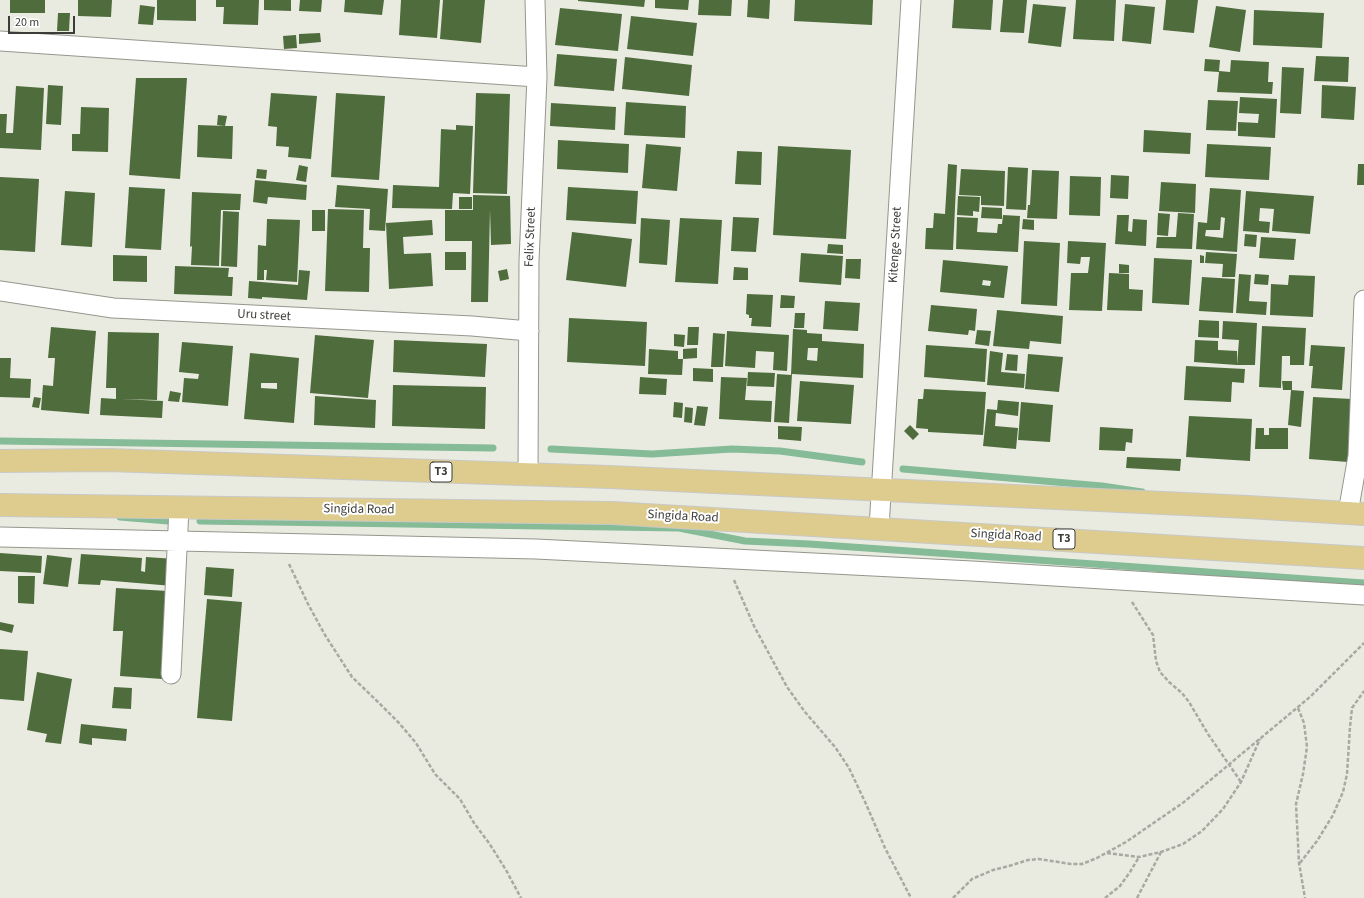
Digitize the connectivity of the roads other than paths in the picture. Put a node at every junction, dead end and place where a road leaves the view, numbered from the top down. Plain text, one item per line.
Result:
1 (536, 0) edge
2 (911, 0) edge
3 (0, 41) edge
4 (537, 77) junction
5 (0, 291) edge
6 (1364, 300) edge
7 (529, 331) junction
8 (0, 461) edge
9 (528, 474) junction
10 (882, 489) junction
11 (0, 505) edge
12 (179, 508) junction
13 (1356, 514) edge
14 (879, 528) junction
15 (0, 537) edge
16 (178, 540) junction
17 (1364, 558) edge
18 (1364, 595) edge
19 (171, 674) dead end

1 - 4 street, Felix Street
2 - 10 street, Kitenge Street
3 - 4 street
4 - 7 street, Felix Street
5 - 7 street, Uru street
6 - 13 street
7 - 9 street, Felix Street
8 - 9 highway, T3
9 - 10 highway, T3
10 - 13 highway, T3
10 - 14 street, Kitenge Street
11 - 12 highway, Singida Road / T3
12 - 14 highway, Singida Road / T3
12 - 16 street
14 - 17 highway, Singida Road / T3
15 - 16 street
16 - 18 street
16 - 19 street

